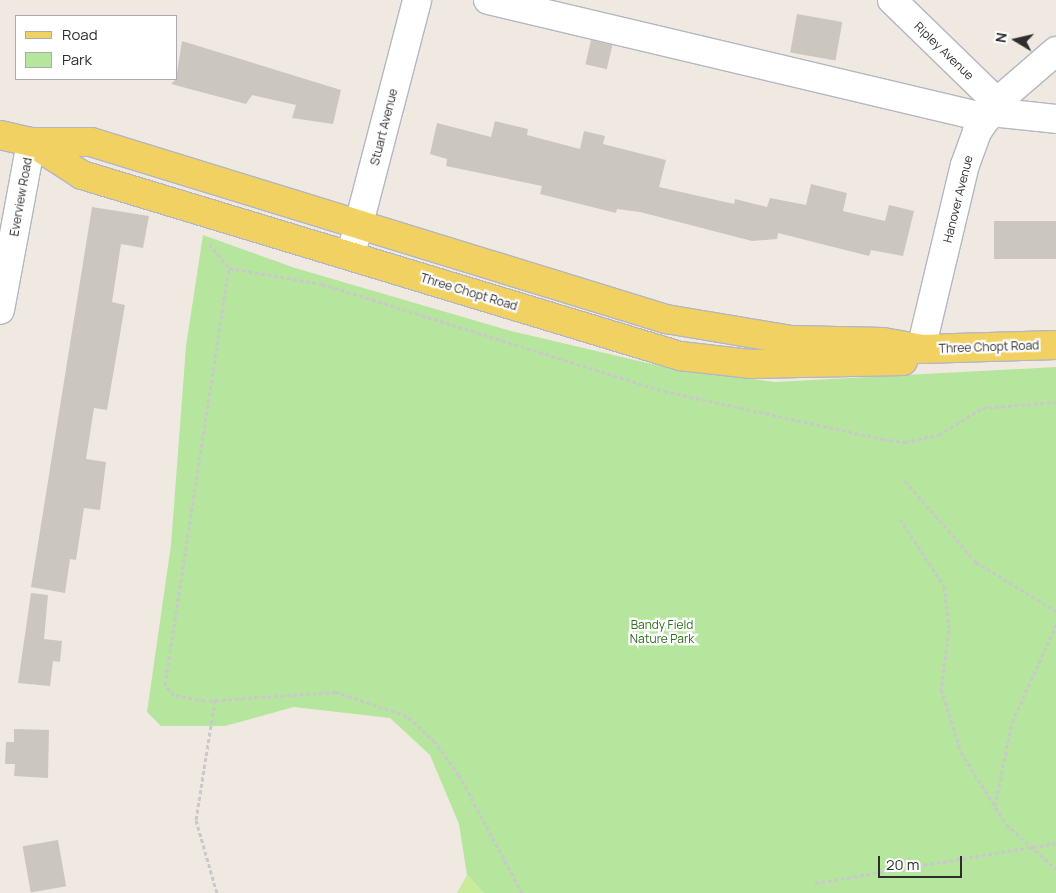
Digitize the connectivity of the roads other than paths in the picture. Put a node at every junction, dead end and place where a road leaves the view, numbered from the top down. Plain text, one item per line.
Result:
1 (417, 0) edge
2 (488, 0) edge
3 (892, 0) edge
4 (1056, 51) edge
5 (992, 110) junction
6 (1056, 119) edge
7 (0, 135) edge
8 (31, 142) junction
9 (359, 225) junction
10 (351, 254) junction
11 (0, 310) edge
12 (1056, 344) edge
13 (921, 349) junction

1 - 9 street, Stuart Avenue
2 - 5 street
3 - 5 street, Ripley Avenue
4 - 5 street, Hanover Avenue
5 - 6 street
5 - 13 street, Hanover Avenue
7 - 8 main road, Three Chopt Road
8 - 9 main road, Three Chopt Road
8 - 10 main road, Three Chopt Road
8 - 11 street, Everview Road
9 - 10 street, Stuart Avenue
9 - 13 main road, Three Chopt Road
10 - 13 main road, Three Chopt Road
12 - 13 main road, Three Chopt Road

